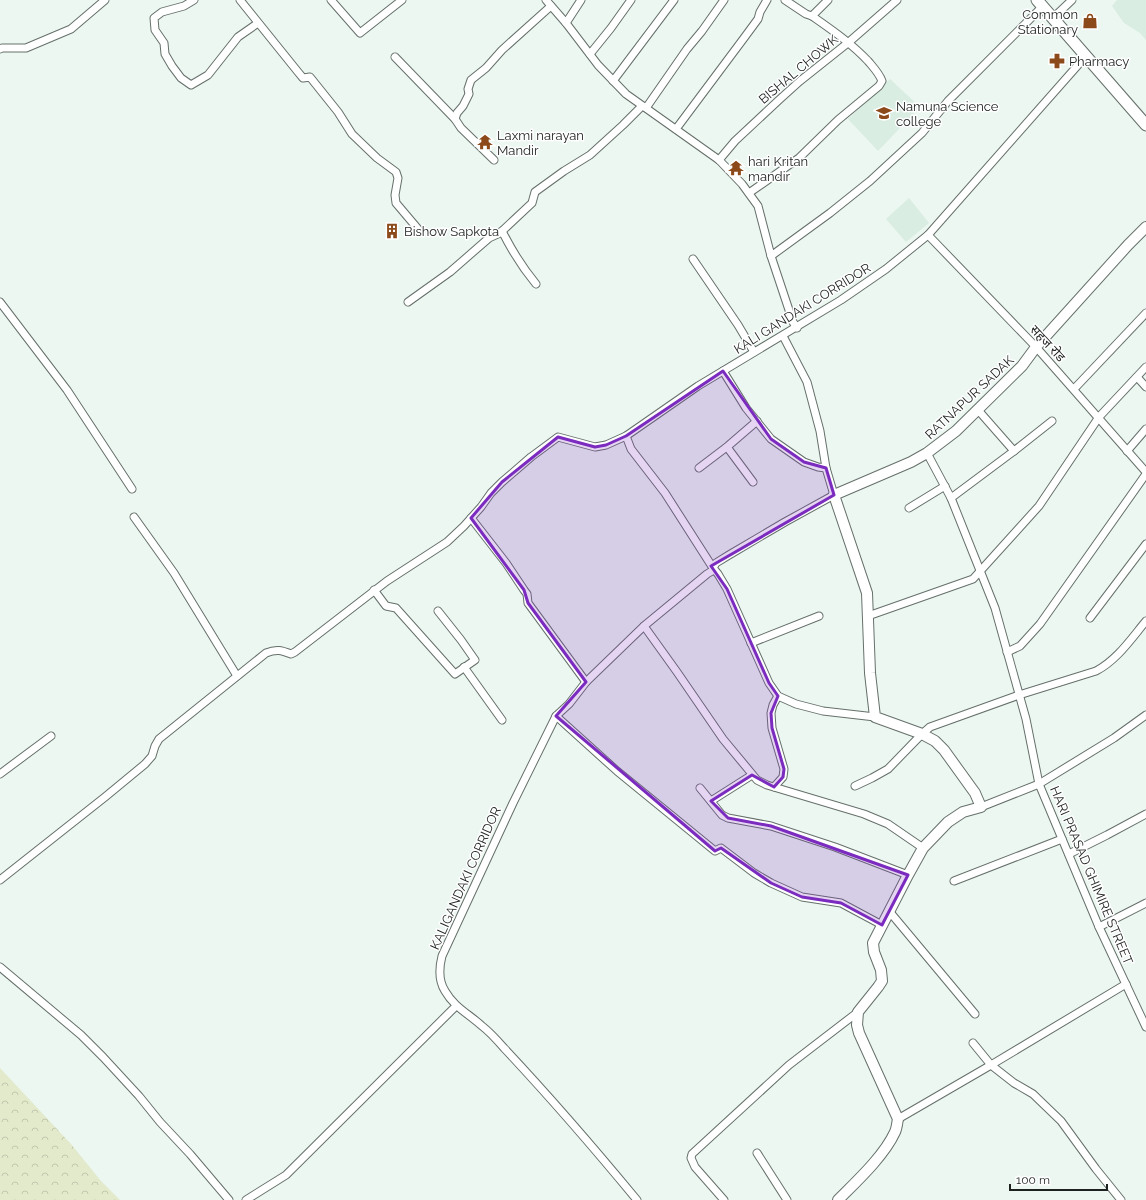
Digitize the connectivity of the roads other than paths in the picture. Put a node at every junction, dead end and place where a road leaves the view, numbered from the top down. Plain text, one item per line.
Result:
1 (105, 0) edge
2 (194, 0) edge
3 (240, 0) edge
4 (331, 0) edge
5 (402, 0) edge
6 (546, 0) edge
7 (582, 0) edge
8 (632, 0) edge
9 (674, 0) edge
10 (724, 0) edge
11 (767, 0) edge
12 (786, 0) edge
13 (828, 0) edge
14 (897, 0) edge
15 (1072, 0) edge
16 (1040, 2) edge
17 (551, 6) junction
18 (812, 16) junction
19 (1053, 18) junction
20 (258, 23) junction
21 (566, 23) junction
22 (849, 42) junction
23 (1, 47) edge
24 (590, 54) junction
25 (1086, 56) junction
26 (395, 58) dead end
27 (613, 81) junction
28 (644, 107) junction
29 (455, 119) junction
30 (1146, 125) edge
31 (676, 129) junction
32 (494, 160) dead end
33 (719, 160) junction
34 (748, 193) junction
35 (1146, 227) edge
36 (418, 229) dead end
37 (502, 231) junction
38 (928, 235) junction
39 (771, 256) junction
40 (693, 259) dead end
41 (536, 284) dead end
42 (0, 302) edge
43 (408, 302) dead end
44 (1146, 313) edge
45 (797, 328) junction
46 (783, 336) junction
47 (1036, 346) junction
48 (754, 352) junction
49 (1146, 367) edge
50 (723, 371) junction
51 (1137, 377) junction
52 (1146, 387) edge
53 (1074, 389) junction
54 (978, 410) junction
55 (1099, 417) junction
56 (757, 421) junction
57 (1052, 421) dead end
58 (1146, 429) edge
59 (626, 436) junction
60 (727, 446) junction
61 (1014, 451) junction
62 (1128, 451) junction
63 (928, 453) junction
64 (699, 468) dead end
65 (826, 468) junction
66 (1146, 473) edge
67 (753, 482) dead end
68 (945, 486) junction
69 (132, 489) dead end
70 (834, 495) junction
71 (951, 498) junction
72 (909, 508) dead end
73 (134, 517) dead end
74 (471, 518) junction
75 (1146, 544) edge
76 (713, 568) junction
77 (981, 571) junction
78 (374, 590) junction
79 (438, 612) dead end
80 (819, 616) dead end
81 (868, 616) junction
82 (1090, 618) dead end
83 (1146, 621) edge
84 (644, 626) junction
85 (751, 643) junction
86 (1008, 652) junction
87 (464, 667) junction
88 (237, 676) junction
89 (586, 682) junction
90 (778, 696) junction
91 (1019, 696) junction
92 (1146, 715) edge
93 (556, 716) junction
94 (876, 717) junction
95 (502, 720) dead end
96 (922, 734) junction
97 (51, 736) dead end
98 (0, 774) edge
99 (752, 775) junction
100 (1039, 784) junction
101 (855, 786) dead end
102 (774, 787) junction
103 (700, 788) dead end
104 (711, 801) junction
105 (980, 807) junction
106 (1146, 814) edge
107 (1062, 839) junction
108 (923, 848) junction
109 (1069, 854) junction
110 (908, 874) junction
111 (0, 880) edge
112 (954, 881) dead end
113 (1146, 903) edge
114 (889, 911) junction
115 (882, 925) junction
116 (1099, 927) junction
117 (0, 967) edge
118 (1126, 984) junction
119 (456, 1006) junction
120 (858, 1012) junction
121 (976, 1014) dead end
122 (1146, 1027) edge
123 (973, 1043) dead end
124 (991, 1065) junction
125 (898, 1120) junction
126 (757, 1154) dead end
127 (228, 1200) edge
128 (246, 1200) edge
129 (638, 1200) edge
130 (724, 1200) edge
131 (787, 1200) edge
132 (838, 1200) edge
133 (1121, 1200) edge

1 - 23 street
2 - 20 street
3 - 20 street
4 - 5 street
6 - 17 street
7 - 21 street
8 - 24 street
9 - 27 street
10 - 28 street
11 - 31 street
12 - 18 street
13 - 18 street
14 - 22 street, BISHAL CHOWK
15 - 19 street
16 - 19 highway
16 - 39 street
17 - 21 street
17 - 29 street
18 - 22 street
19 - 25 highway
20 - 36 street
21 - 24 street
22 - 33 street, BISHAL CHOWK
22 - 34 street
24 - 27 street
25 - 30 highway
25 - 38 street, KALI GANDAKI CORRIDOR
26 - 29 street
27 - 28 street
28 - 31 street
28 - 37 street
29 - 32 street
31 - 33 street
33 - 34 street
34 - 39 street
35 - 47 main road, RATNAPUR SADAK
37 - 41 street
37 - 43 street
38 - 45 street, KALI GANDAKI CORRIDOR
38 - 47 street, सहज रोड
39 - 45 street
40 - 48 street
42 - 69 street
44 - 53 street
45 - 46 street, KALI GANDAKI CORRIDOR
46 - 48 street, KALI GANDAKI CORRIDOR
46 - 65 street
47 - 53 street, सहज रोड
47 - 54 main road, RATNAPUR SADAK
48 - 50 street, KALI GANDAKI CORRIDOR
49 - 51 street
50 - 56 street
50 - 59 street, KALI GANDAKI CORRIDOR
51 - 52 street
51 - 55 street
53 - 55 street, सहज रोड
54 - 61 street
54 - 63 main road, RATNAPUR SADAK
55 - 62 street, सहज रोड
55 - 77 street
56 - 60 street
56 - 65 street
57 - 61 street
58 - 62 street
59 - 74 street, KALI GANDAKI CORRIDOR
59 - 76 street
60 - 64 street
60 - 67 street
61 - 71 street
62 - 66 street, सहज रोड
63 - 68 street
63 - 70 main road, RATNAPUR SADAK
65 - 70 street
66 - 86 street
68 - 71 street
68 - 72 street
70 - 76 street, KALIGANDAKI CORRIDOR
70 - 81 main road
71 - 77 street
73 - 88 street
74 - 78 street
74 - 89 street
75 - 82 street
76 - 84 street, KALIGANDAKI CORRIDOR
76 - 85 street
77 - 81 street
77 - 86 street
78 - 87 street
78 - 88 street
79 - 87 street
80 - 85 street
81 - 94 main road
83 - 91 street
84 - 89 street, KALIGANDAKI CORRIDOR
84 - 99 street
85 - 90 street
86 - 91 street
87 - 95 street
88 - 111 street
89 - 93 street, KALIGANDAKI CORRIDOR
90 - 94 street
90 - 102 street
91 - 96 street
91 - 100 street
92 - 100 street, HARI PRASAD GHIMIRE STREET
93 - 115 street
93 - 119 street, KALIGANDAKI CORRIDOR
94 - 96 main road
96 - 101 street
96 - 105 main road
97 - 98 street
99 - 102 street
99 - 104 street
100 - 105 street
100 - 107 street, HARI PRASAD GHIMIRE STREET
102 - 108 street
103 - 104 street
104 - 110 street
105 - 108 main road
106 - 109 street
107 - 109 street, HARI PRASAD GHIMIRE STREET
107 - 112 street
108 - 110 main road
109 - 116 street, HARI PRASAD GHIMIRE STREET
110 - 114 main road
113 - 116 street
114 - 115 main road
114 - 121 street
115 - 120 main road
116 - 118 street, HARI PRASAD GHIMIRE STREET
117 - 127 street
118 - 122 street, HARI PRASAD GHIMIRE STREET
118 - 124 street
119 - 128 street
119 - 129 street, KALIGANDAKI CORRIDOR
120 - 125 main road
120 - 130 street
123 - 124 street
124 - 125 street
124 - 133 street
125 - 132 main road
126 - 131 street

